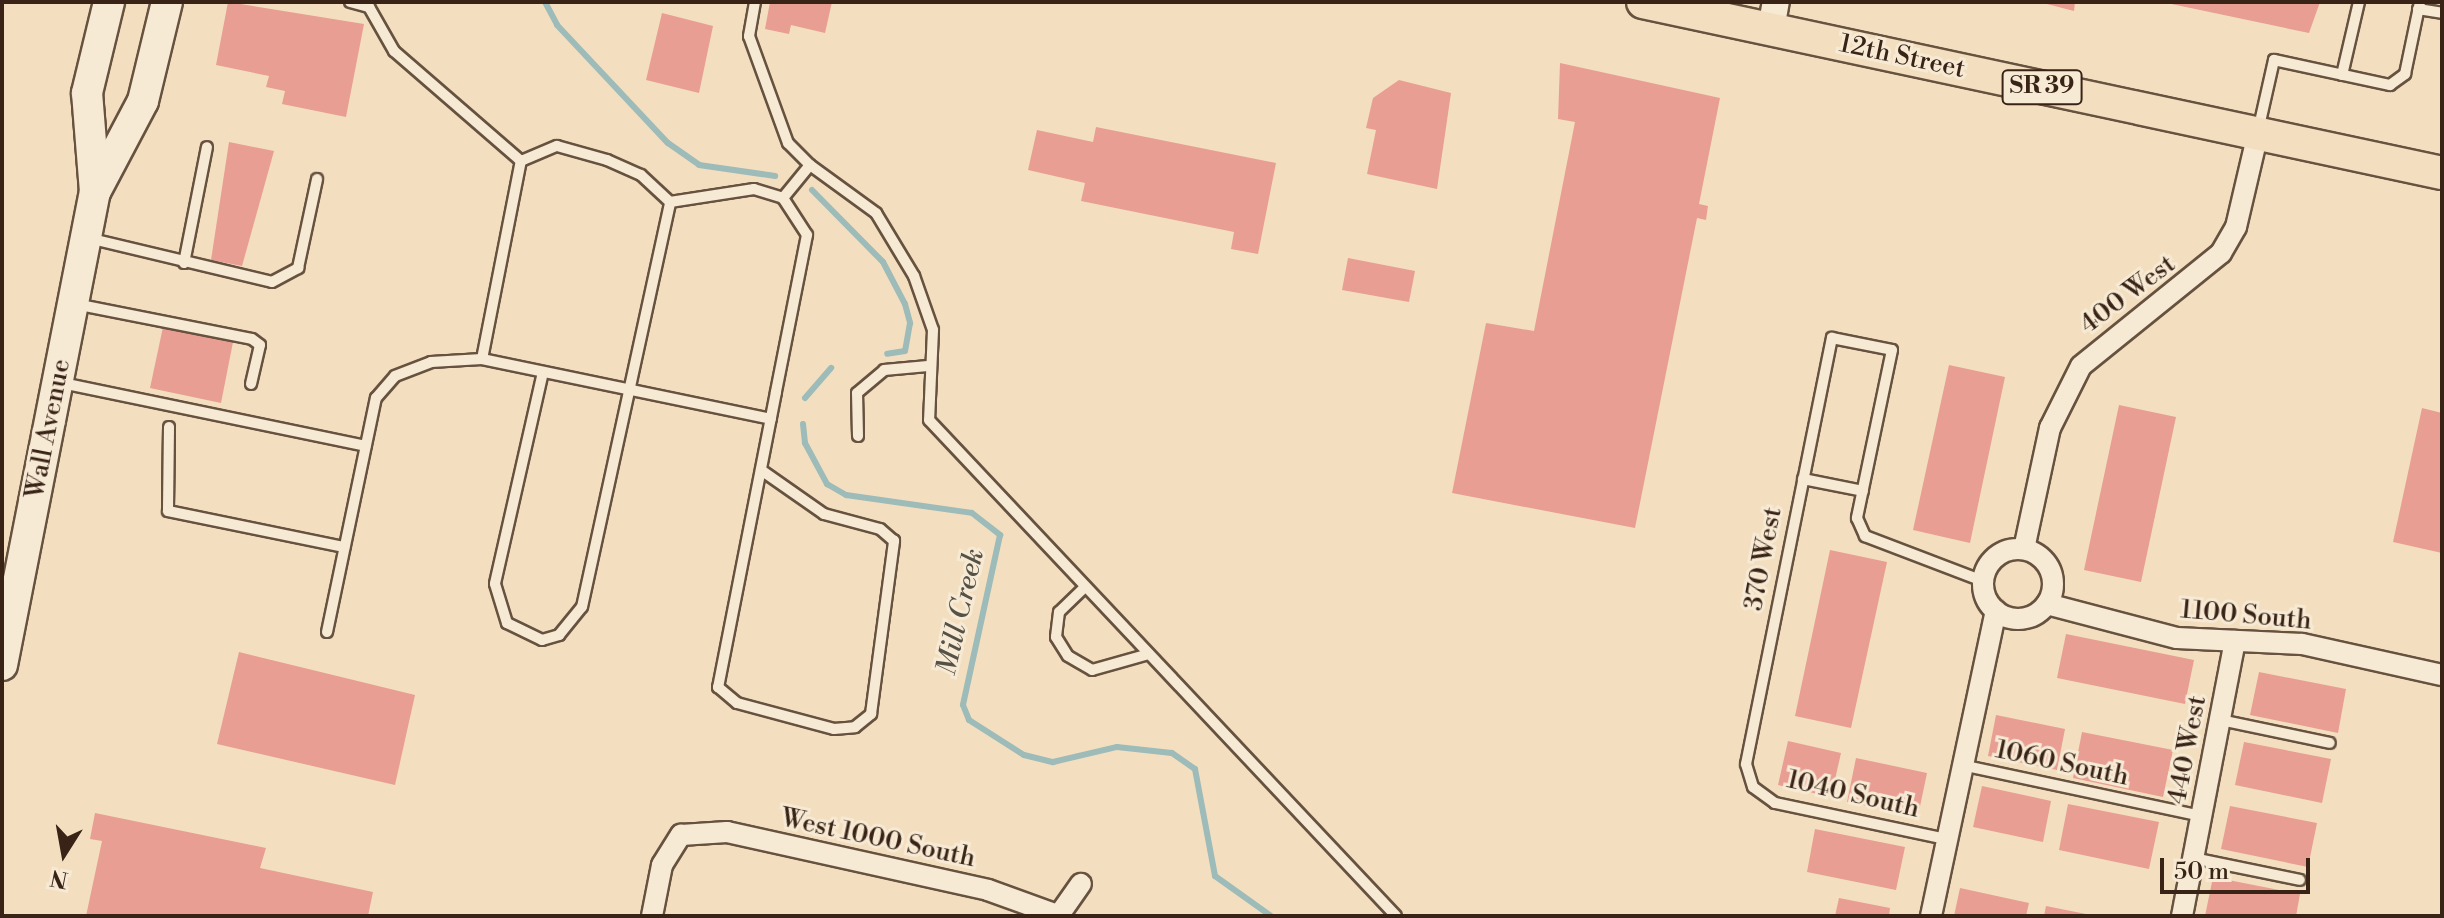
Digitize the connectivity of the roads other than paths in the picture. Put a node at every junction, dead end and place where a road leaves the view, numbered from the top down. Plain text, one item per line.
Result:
1 (109, 2) edge
2 (167, 2) edge
3 (350, 2) edge
4 (755, 2) edge
5 (1643, 2) edge
6 (2359, 2) edge
7 (2419, 6) edge
8 (2442, 13) edge
9 (1773, 16) edge
10 (2342, 75) junction
11 (2258, 133) junction
12 (207, 147) dead end
13 (521, 161) junction
14 (810, 165) junction
15 (2442, 173) edge
16 (317, 179) dead end
17 (95, 192) junction
18 (783, 198) junction
19 (670, 202) junction
20 (86, 238) junction
21 (184, 263) junction
22 (73, 304) junction
23 (482, 359) junction
24 (928, 366) junction
25 (543, 372) junction
26 (58, 382) junction
27 (251, 384) dead end
28 (629, 389) junction
29 (771, 419) junction
30 (169, 427) dead end
31 (858, 436) dead end
32 (366, 446) junction
33 (761, 470) junction
34 (1803, 479) junction
35 (1863, 491) junction
36 (344, 547) junction
37 (2024, 549) junction
38 (1983, 581) junction
39 (1085, 587) junction
40 (2047, 604) junction
41 (1996, 611) junction
42 (327, 632) dead end
43 (2235, 641) junction
44 (1149, 654) junction
45 (2, 665) edge
46 (2442, 675) edge
47 (2220, 720) junction
48 (2330, 743) dead end
49 (1961, 765) junction
50 (1753, 787) joint
51 (2201, 816) junction
52 (1946, 839) junction
53 (2193, 858) junction
54 (2300, 880) dead end
55 (1081, 884) dead end
56 (652, 916) edge
57 (1060, 916) edge
58 (1396, 916) edge
59 (1931, 916) edge
60 (2182, 916) edge

1 - 17 main road, Wall Avenue
2 - 17 main road, Wall Avenue
3 - 13 lane
4 - 14 lane
5 - 9 main road, 12th Street / SR 39
6 - 10 lane
7 - 8 lane
7 - 10 lane
9 - 11 main road, 12th Street / SR 39
10 - 11 lane
11 - 15 main road, 12th Street / SR 39
11 - 37 street, 400 West
12 - 21 lane
13 - 19 lane
13 - 23 lane
14 - 18 lane
14 - 24 lane
16 - 21 lane
17 - 20 main road, Wall Avenue
18 - 19 lane
18 - 29 lane
19 - 28 lane
20 - 21 lane
20 - 22 main road, Wall Avenue
22 - 26 main road, Wall Avenue
22 - 27 lane
23 - 25 lane
23 - 32 lane
24 - 31 lane
24 - 39 lane
25 - 28 lane
25 - 28 lane
26 - 32 lane
26 - 45 main road, Wall Avenue
28 - 29 lane
29 - 33 lane
30 - 36 lane
32 - 36 lane
33 - 33 lane
34 - 35 lane
34 - 35 lane, 370 West
34 - 50 lane, 370 West
35 - 38 lane
36 - 42 lane
37 - 38 street
37 - 40 street
38 - 41 street
39 - 44 lane
39 - 44 lane
40 - 41 street
40 - 43 street, 1100 South
41 - 49 street
43 - 46 street, 1100 South
43 - 47 street, 440 West
44 - 58 lane
47 - 48 lane
47 - 51 street, 440 West
49 - 51 lane, 1060 South
49 - 52 street
50 - 52 lane, 1040 South
51 - 53 street, 440 West
52 - 59 street
53 - 54 lane
53 - 60 street, 440 West
55 - 57 street, West 1000 South
56 - 57 street, West 1000 South

